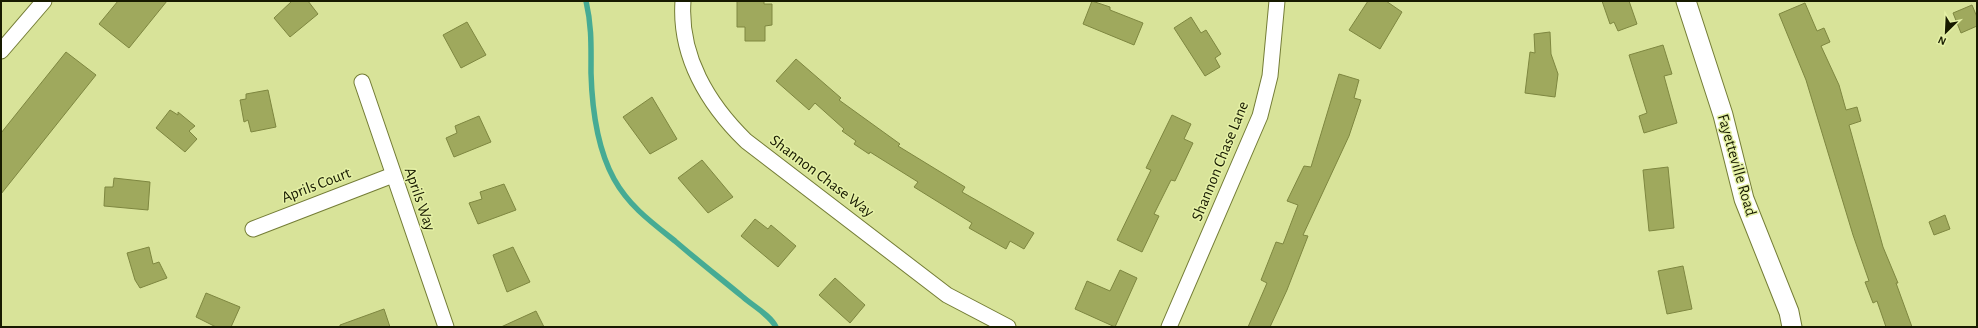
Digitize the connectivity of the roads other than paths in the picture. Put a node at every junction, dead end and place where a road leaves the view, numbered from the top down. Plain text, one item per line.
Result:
1 (44, 1) edge
2 (683, 1) edge
3 (1276, 1) edge
4 (1686, 1) edge
5 (1, 50) edge
6 (362, 82) dead end
7 (392, 175) junction
8 (253, 229) dead end
9 (446, 327) edge
10 (1008, 327) edge
11 (1169, 327) edge
12 (1792, 327) edge

1 - 5 street
2 - 10 street, Shannon Chase Way
3 - 11 street, Shannon Chase Lane
4 - 12 street, Fayetteville Road
6 - 7 street, Aprils Way
7 - 8 street, Aprils Court
7 - 9 street, Aprils Way

